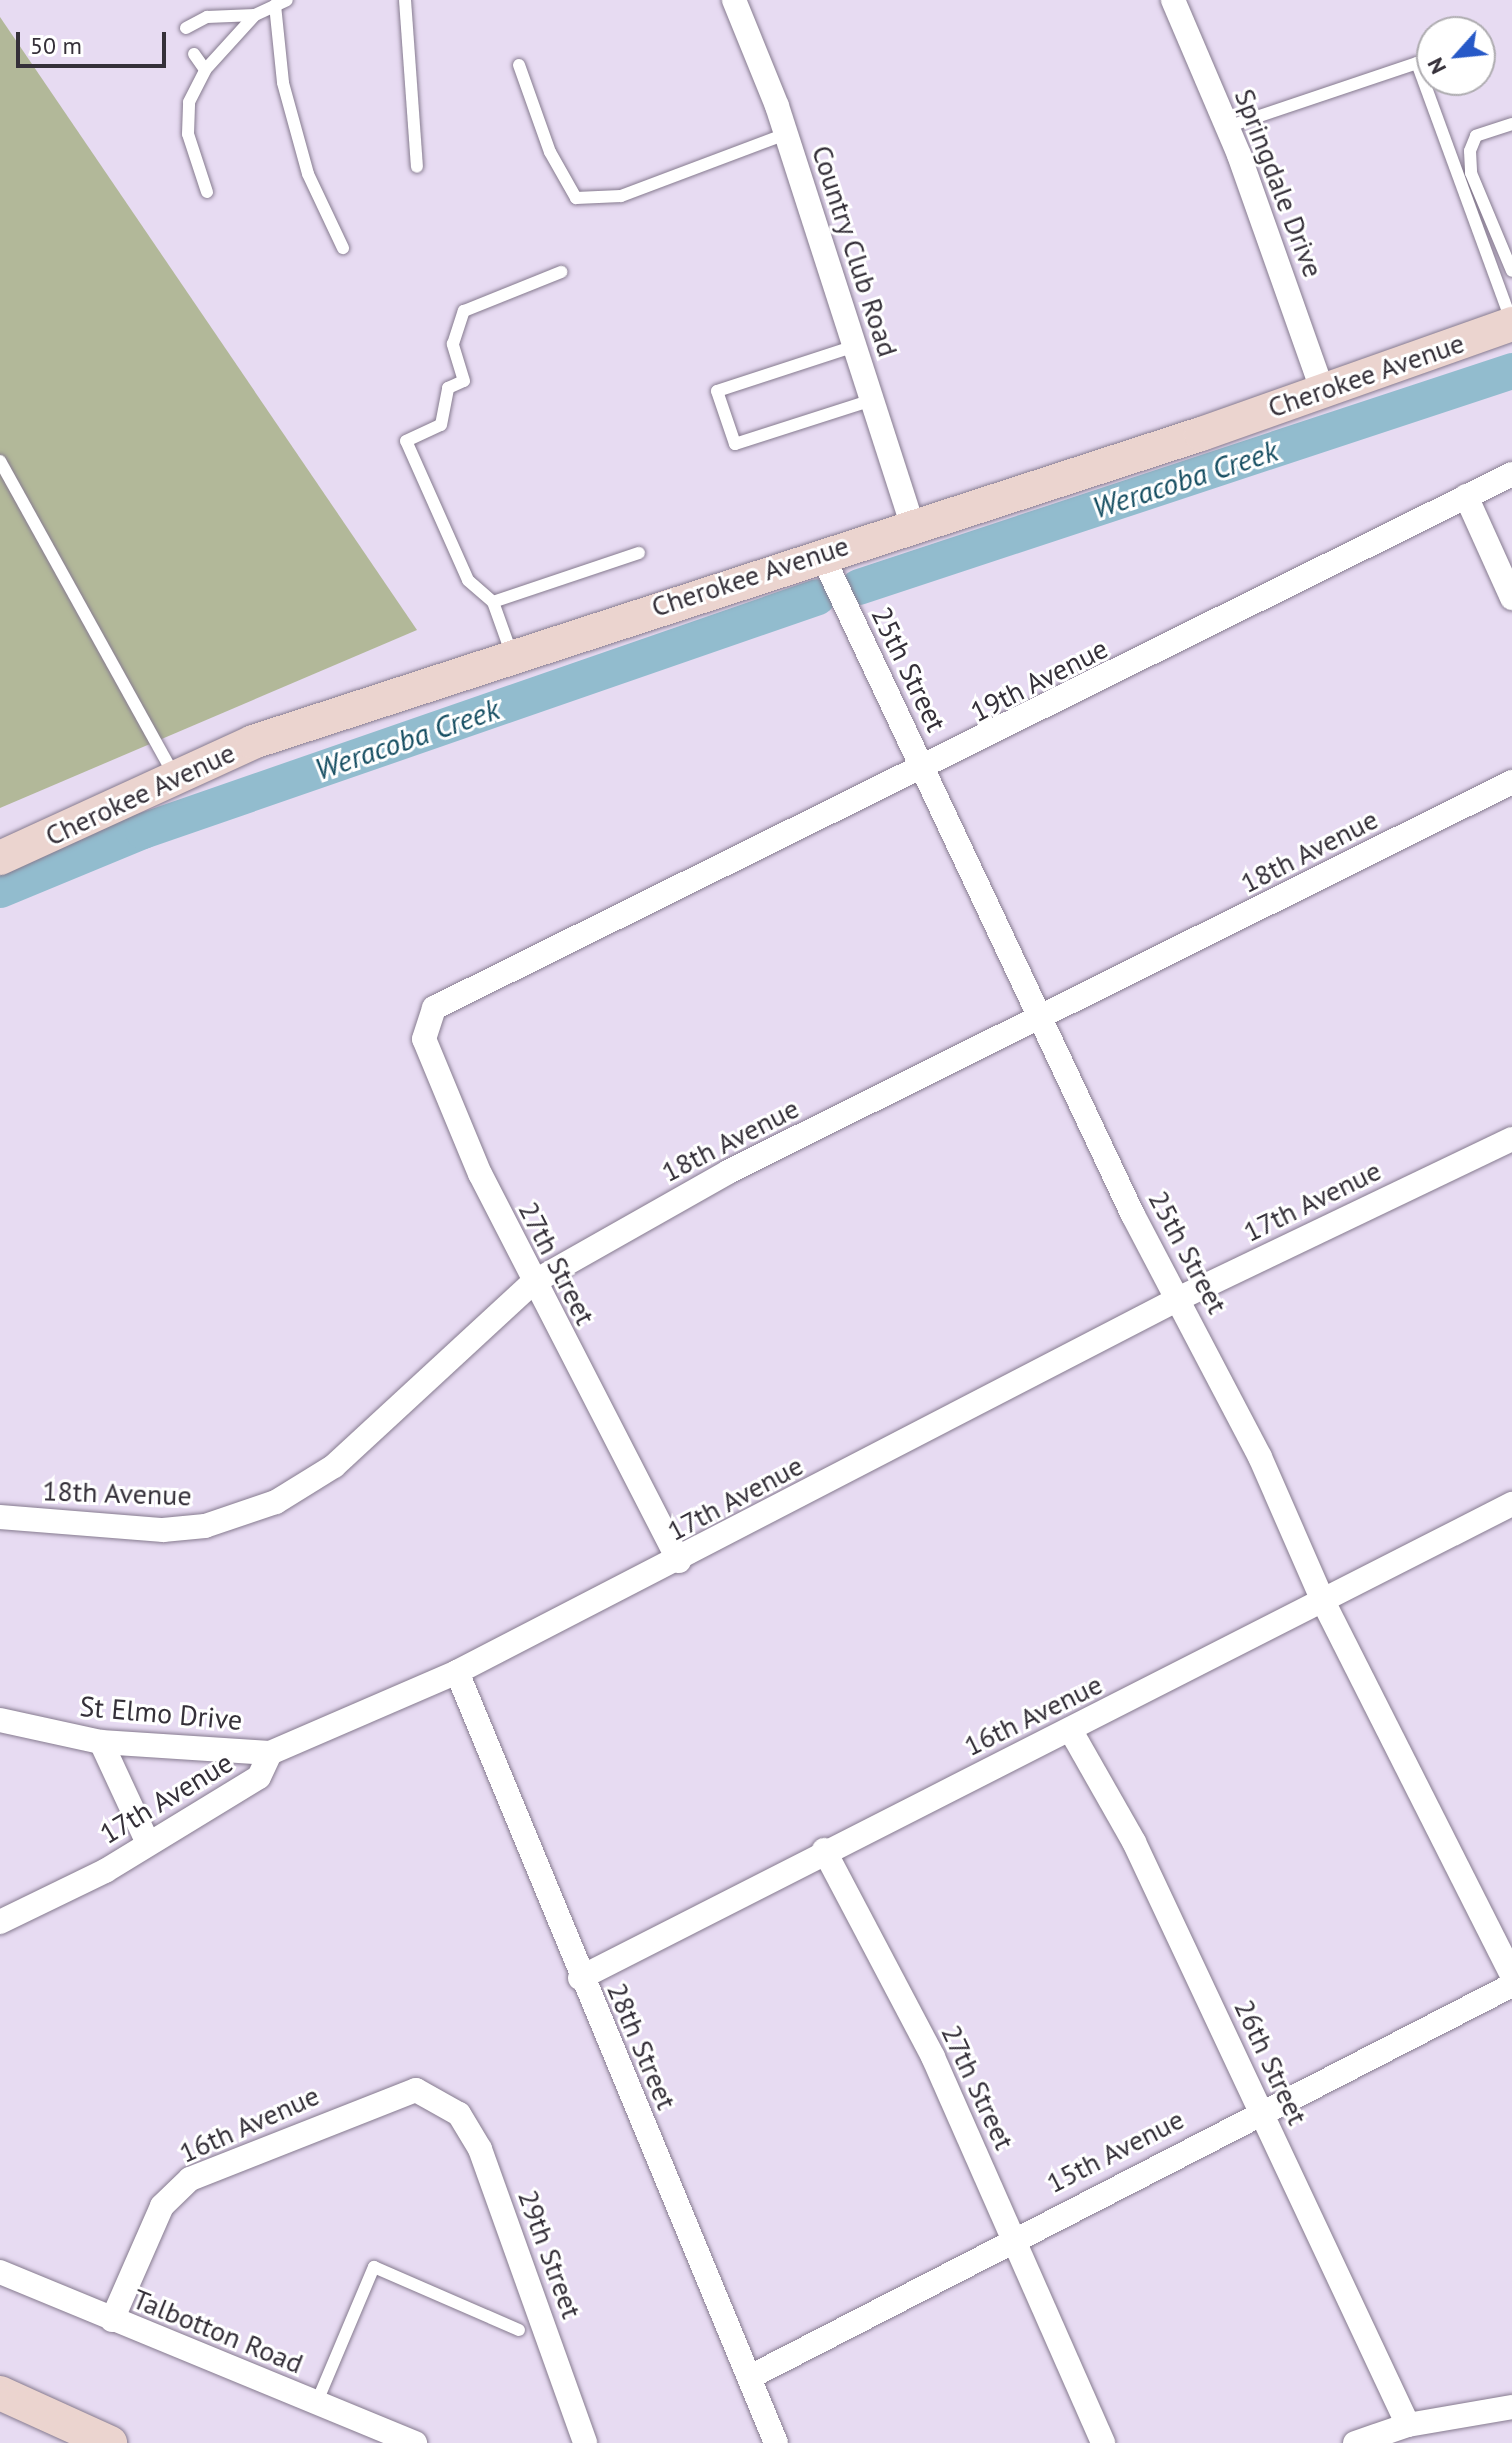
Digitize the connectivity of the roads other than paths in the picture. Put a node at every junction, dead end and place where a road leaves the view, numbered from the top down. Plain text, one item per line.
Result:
1 (405, 0) edge
2 (734, 0) edge
3 (1173, 0) edge
4 (281, 2) edge
5 (255, 15) junction
6 (186, 28) dead end
7 (194, 54) dead end
8 (519, 65) dead end
9 (205, 70) junction
10 (1512, 124) edge
11 (1227, 127) junction
12 (786, 134) junction
13 (417, 167) dead end
14 (207, 192) dead end
15 (343, 248) dead end
16 (1512, 271) edge
17 (561, 272) dead end
18 (1512, 324) edge
19 (855, 346) junction
20 (1322, 389) junction
21 (872, 400) junction
22 (0, 461) edge
23 (1512, 474) edge
24 (1466, 496) junction
25 (912, 524) junction
26 (639, 553) dead end
27 (821, 553) junction
28 (1512, 598) edge
29 (493, 602) junction
30 (512, 655) junction
31 (925, 771) junction
32 (175, 778) junction
33 (1512, 782) edge
34 (0, 858) edge
35 (459, 994) joint
36 (1039, 1021) junction
37 (1512, 1139) edge
38 (532, 1283) junction
39 (1180, 1298) junction
40 (1512, 1504) edge
41 (0, 1517) edge
42 (679, 1561) junction
43 (1322, 1599) junction
44 (457, 1672) junction
45 (0, 1720) edge
46 (1071, 1731) junction
47 (101, 1742) junction
48 (270, 1753) junction
49 (147, 1841) junction
50 (824, 1850) junction
51 (0, 1922) edge
52 (1512, 1975) edge
53 (580, 1978) junction
54 (1512, 1985) edge
55 (439, 2097) joint
56 (1261, 2110) junction
57 (1009, 2238) junction
58 (0, 2272) edge
59 (112, 2320) junction
60 (519, 2330) dead end
61 (750, 2377) junction
62 (0, 2393) edge
63 (316, 2404) junction
64 (1512, 2407) edge
65 (1408, 2425) junction
66 (65, 2434) edge
67 (110, 2443) edge
68 (415, 2443) edge
69 (585, 2443) edge
70 (776, 2443) edge
71 (1103, 2443) edge
72 (1355, 2443) edge

1 - 13 lane
2 - 12 street, Country Club Road
3 - 11 street, Springdale Drive
4 - 5 lane
4 - 15 lane
5 - 6 lane
5 - 9 lane
7 - 9 lane
8 - 12 lane
9 - 14 lane
10 - 16 lane
11 - 18 lane
11 - 20 street, Springdale Drive
12 - 19 street, Country Club Road
17 - 29 lane
18 - 20 street, Cherokee Avenue
19 - 21 street, Country Club Road
19 - 21 lane
20 - 25 street, Cherokee Avenue
21 - 25 street, Country Club Road
22 - 32 lane
23 - 24 street, 19th Avenue
24 - 28 street
24 - 31 street, 19th Avenue
25 - 27 street, Cherokee Avenue
26 - 29 lane
27 - 30 street, Cherokee Avenue
27 - 31 street, 25th Street
29 - 30 lane
30 - 32 street, Cherokee Avenue
31 - 35 street, 19th Avenue
31 - 36 street, 25th Street
32 - 34 street, Cherokee Avenue
33 - 36 street, 18th Avenue
35 - 38 street, 27th Street
36 - 38 street, 18th Avenue
36 - 39 street, 25th Street
37 - 39 street, 17th Avenue
38 - 41 street, 18th Avenue
38 - 42 street, 27th Street
39 - 42 street, 17th Avenue
39 - 43 street, 25th Street
40 - 43 street, 16th Avenue
42 - 44 street, 17th Avenue
43 - 46 street, 16th Avenue
43 - 52 street, 25th Street
44 - 48 street, 17th Avenue
44 - 53 street, 28th Street
45 - 47 street, St Elmo Drive
46 - 50 street, 16th Avenue
46 - 56 street, 26th Street
47 - 48 street, St Elmo Drive
47 - 49 street
48 - 49 street, 17th Avenue
49 - 51 street, 17th Avenue
50 - 53 street, 16th Avenue
50 - 57 street, 27th Street
53 - 61 street, 28th Street
54 - 56 street, 15th Avenue
55 - 59 street, 16th Avenue
55 - 69 street, 29th Street
56 - 57 street, 15th Avenue
56 - 65 street, 26th Street
57 - 61 street, 15th Avenue
57 - 71 street, 27th Street
58 - 59 street, Talbotton Road
59 - 63 street, Talbotton Road
60 - 63 lane
61 - 70 street, 28th Street
62 - 66 street
63 - 68 street, Talbotton Road
64 - 65 street
65 - 72 street
66 - 67 street

